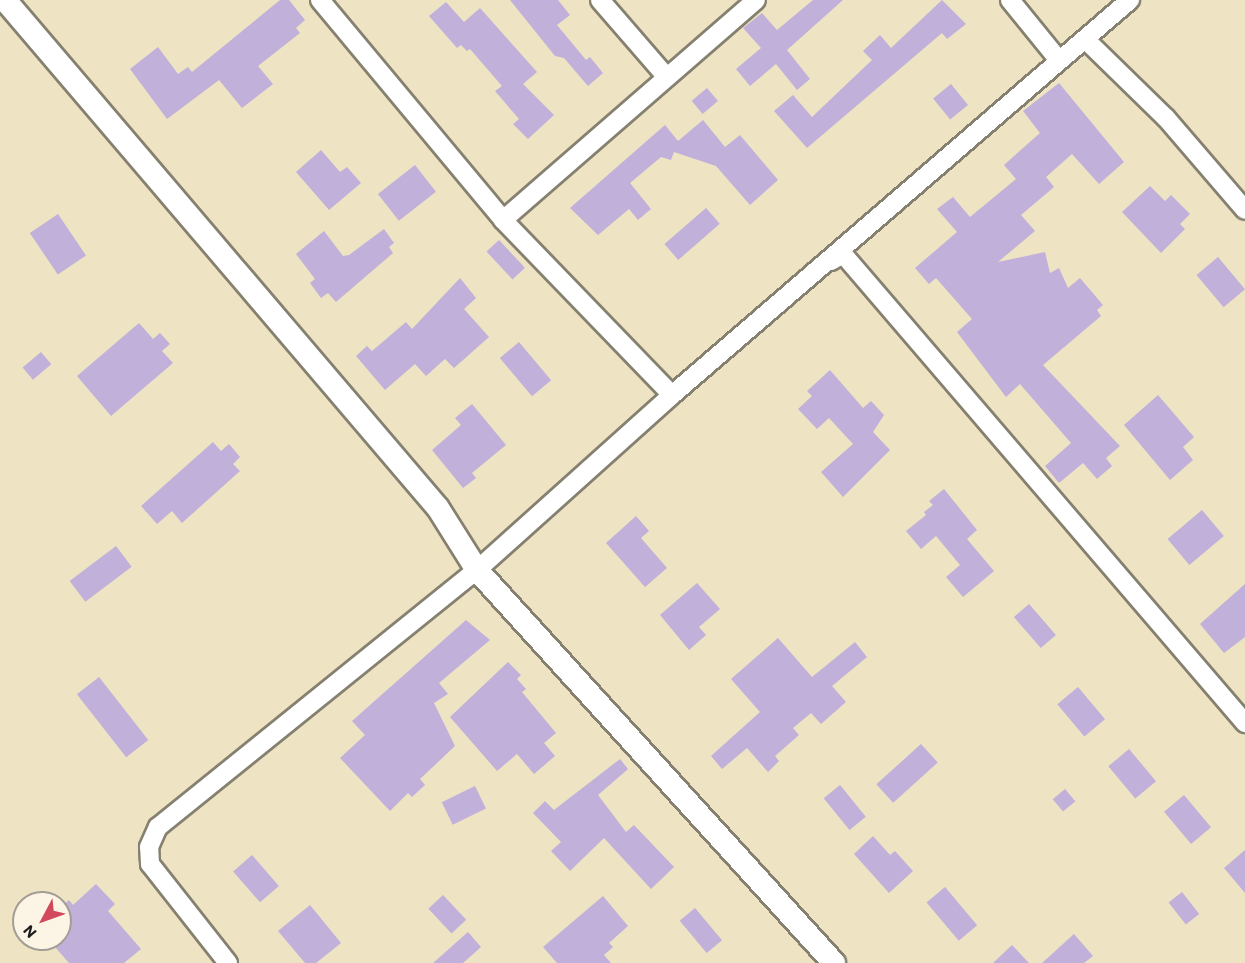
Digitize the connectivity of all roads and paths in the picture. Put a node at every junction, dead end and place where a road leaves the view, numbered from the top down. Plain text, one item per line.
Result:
1 (5, 0) edge
2 (320, 0) edge
3 (600, 0) edge
4 (756, 0) edge
5 (1010, 0) edge
6 (1130, 0) edge
7 (1086, 40) junction
8 (1058, 59) junction
9 (665, 75) junction
10 (1245, 210) edge
11 (503, 220) junction
12 (827, 263) junction
13 (672, 395) junction
14 (477, 570) junction
15 (1245, 723) edge
16 (228, 963) edge
17 (834, 963) edge

1 - 14 street
2 - 11 street
3 - 9 street
4 - 9 street
5 - 8 street
6 - 7 street
7 - 8 street
7 - 10 street
8 - 12 street
9 - 11 street
11 - 13 street
12 - 13 street
12 - 15 street
13 - 14 street
14 - 16 street
14 - 17 street

